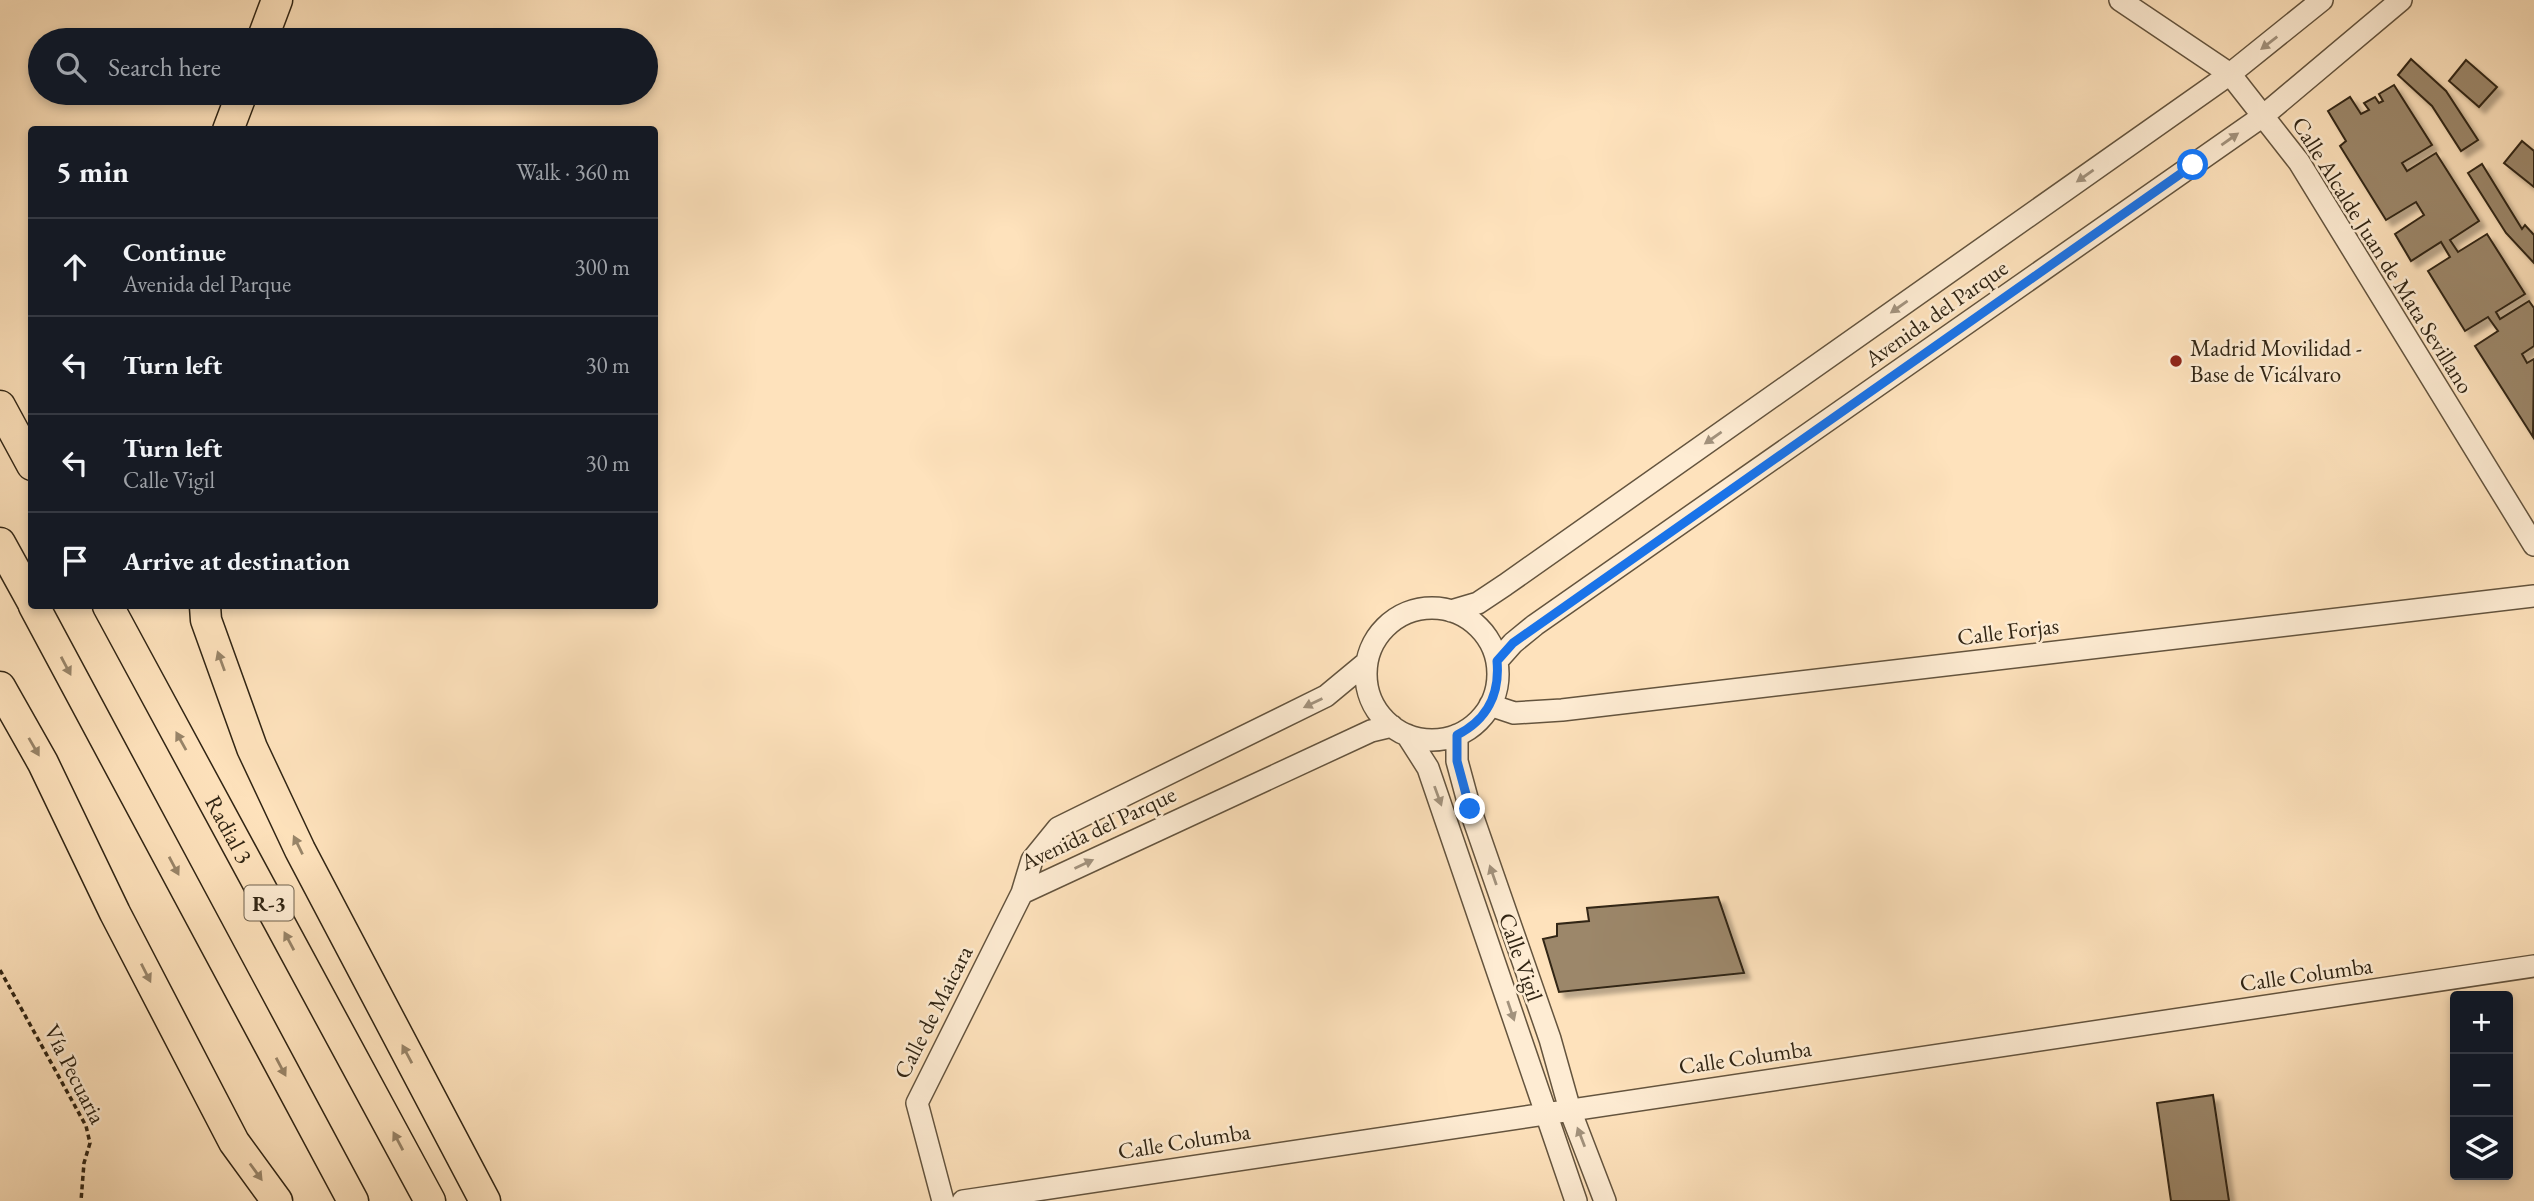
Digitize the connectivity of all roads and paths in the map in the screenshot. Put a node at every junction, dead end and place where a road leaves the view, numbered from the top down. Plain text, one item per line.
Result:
1 (277, 0) edge
2 (2120, 0) edge
3 (2322, 0) edge
4 (2401, 0) edge
5 (266, 28) edge
6 (2230, 74) junction
7 (238, 105) edge
8 (2263, 116) junction
9 (230, 126) edge
10 (0, 406) edge
11 (28, 458) edge
12 (0, 543) edge
13 (2534, 545) edge
14 (28, 594) edge
15 (2534, 596) edge
16 (36, 609) edge
17 (110, 609) edge
18 (205, 609) edge
19 (1451, 611) junction
20 (1497, 661) junction
21 (1367, 662) junction
22 (0, 688) edge
23 (1490, 705) junction
24 (1400, 730) junction
25 (1457, 735) junction
26 (1022, 892) junction
27 (2534, 966) edge
28 (0, 970) edge
29 (1570, 1110) junction
30 (1547, 1112) junction
31 (81, 1201) edge
32 (277, 1201) edge
33 (353, 1201) edge
34 (430, 1201) edge
35 (485, 1201) edge
36 (943, 1201) edge
37 (963, 1201) edge
38 (1576, 1201) edge
39 (1605, 1201) edge

1 - 5 highway
2 - 6 street, Calle Alcalde Juan de Mata Sevillano
3 -> 6 street, Avenida del Parque
4 - 8 street, Avenida del Parque
6 - 8 street, Calle Alcalde Juan de Mata Sevillano
6 -> 19 street, Avenida del Parque
7 - 9 highway
8 - 13 street, Calle Alcalde Juan de Mata Sevillano
20 -> 8 street, Avenida del Parque
10 - 11 highway
12 - 14 highway
15 - 23 street, Calle Forjas
16 -> 33 highway
34 -> 17 highway, Radial 3 / R-3
35 -> 18 highway
19 - 20 street
19 - 21 street
20 - 23 street
21 - 24 street
21 -> 26 street, Avenida del Parque
22 -> 32 highway
23 - 25 street
24 - 25 street
26 -> 24 street, Avenida del Parque
24 -> 30 street, Calle Vigil
29 -> 25 street, Calle Vigil
26 - 36 street, Calle de Maicara
27 - 29 street, Calle Columba
28 - 31 path, Vía Pecuaria
29 - 30 street, Calle Columba
39 -> 29 street, Calle Vigil
30 - 37 street, Calle Columba
30 - 38 street, Calle Vigil

